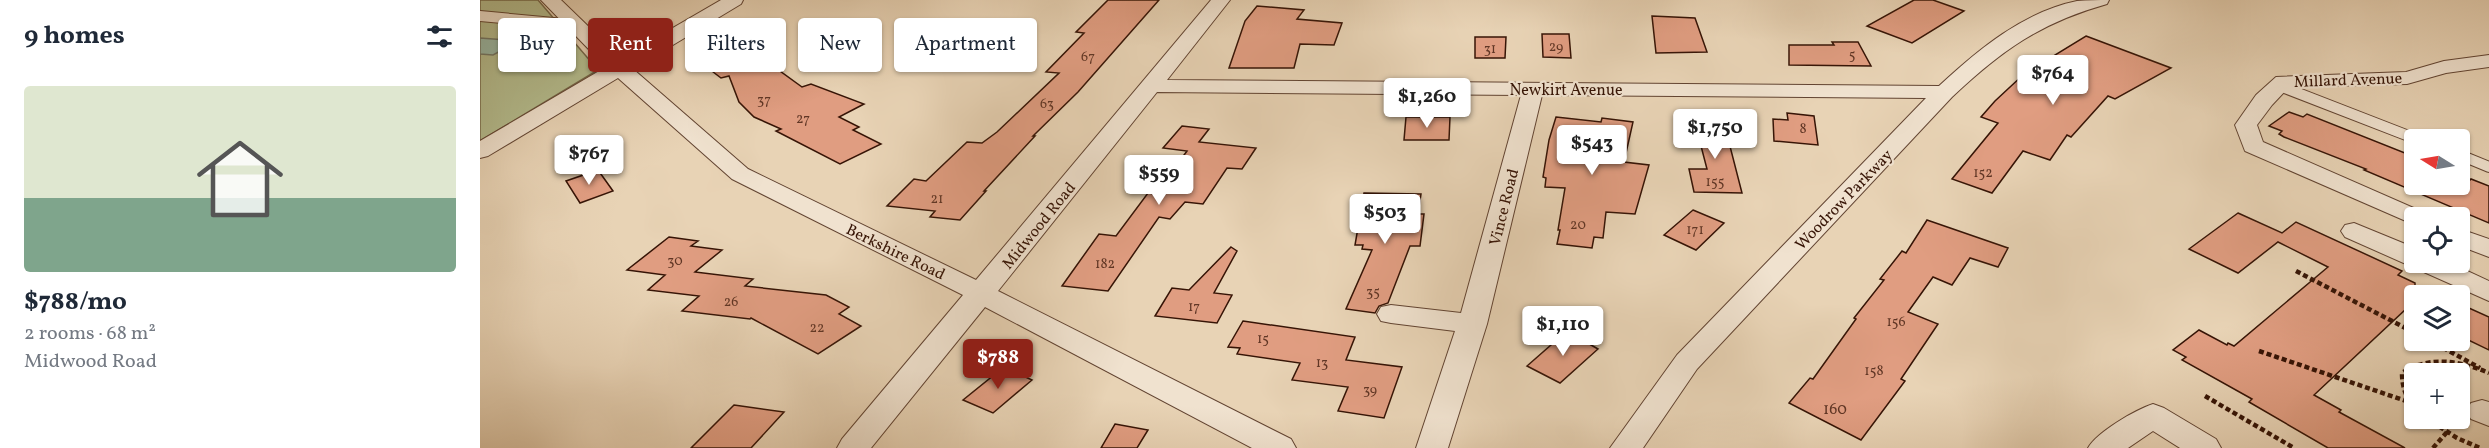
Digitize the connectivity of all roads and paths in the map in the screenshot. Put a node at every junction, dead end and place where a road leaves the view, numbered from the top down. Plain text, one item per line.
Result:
1 (550, 0) edge
2 (734, 0) edge
3 (1221, 0) edge
4 (2100, 0) edge
5 (480, 16) edge
6 (501, 18) edge
7 (568, 18) edge
8 (576, 26) edge
9 (673, 35) edge
10 (588, 38) edge
11 (2489, 61) edge
12 (610, 72) edge
13 (624, 72) edge
14 (2277, 85) junction
15 (1151, 86) junction
16 (1533, 89) junction
17 (1944, 92) junction
18 (2404, 134) edge
19 (480, 151) edge
20 (2470, 159) edge
21 (2489, 167) edge
22 (2404, 213) edge
23 (2354, 231) dead end
24 (2470, 241) edge
25 (2489, 249) edge
26 (2404, 253) edge
27 (2296, 271) dead end
28 (2448, 273) edge
29 (2489, 292) edge
30 (982, 294) junction
31 (1390, 314) dead end
32 (1473, 324) junction
33 (2404, 327) edge
34 (2259, 351) dead end
35 (2449, 351) edge
36 (2418, 363) edge
37 (2453, 363) edge
38 (2470, 367) edge
39 (2483, 370) junction
40 (2404, 371) edge
41 (2489, 373) edge
42 (2404, 391) edge
43 (2205, 396) dead end
44 (2404, 400) edge
45 (2442, 429) edge
46 (2447, 432) junction
47 (853, 448) edge
48 (1280, 448) edge
49 (1432, 448) edge
50 (1626, 448) edge
51 (2104, 448) edge
52 (2205, 448) edge
53 (2294, 448) edge
54 (2433, 448) edge
55 (2480, 448) edge

1 - 7 street, Berkshire Road
2 - 9 street
3 - 15 street, Midwood Road
4 - 17 street, Woodrow Parkway
5 - 6 lane
8 - 10 street, Berkshire Road
11 - 14 street, Millard Avenue
12 - 19 street
13 - 30 street, Berkshire Road
14 - 18 lane
14 - 22 street, Millard Avenue
15 - 16 street, Newkirt Avenue
15 - 30 street, Midwood Road
16 - 17 street, Newkirt Avenue
16 - 32 street, Vince Road
17 - 50 street, Woodrow Parkway
20 - 21 lane
23 - 26 street
24 - 25 street
27 - 33 path
28 - 29 street
30 - 47 street, Midwood Road
30 - 48 street, Berkshire Road
31 - 32 street
32 - 49 street, Vince Road
34 - 44 path
35 - 39 path
36 - 37 path
38 - 39 path
39 - 41 path
40 - 42 path
43 - 53 path
45 - 46 path
46 - 54 path
46 - 55 path
51 - 52 street

